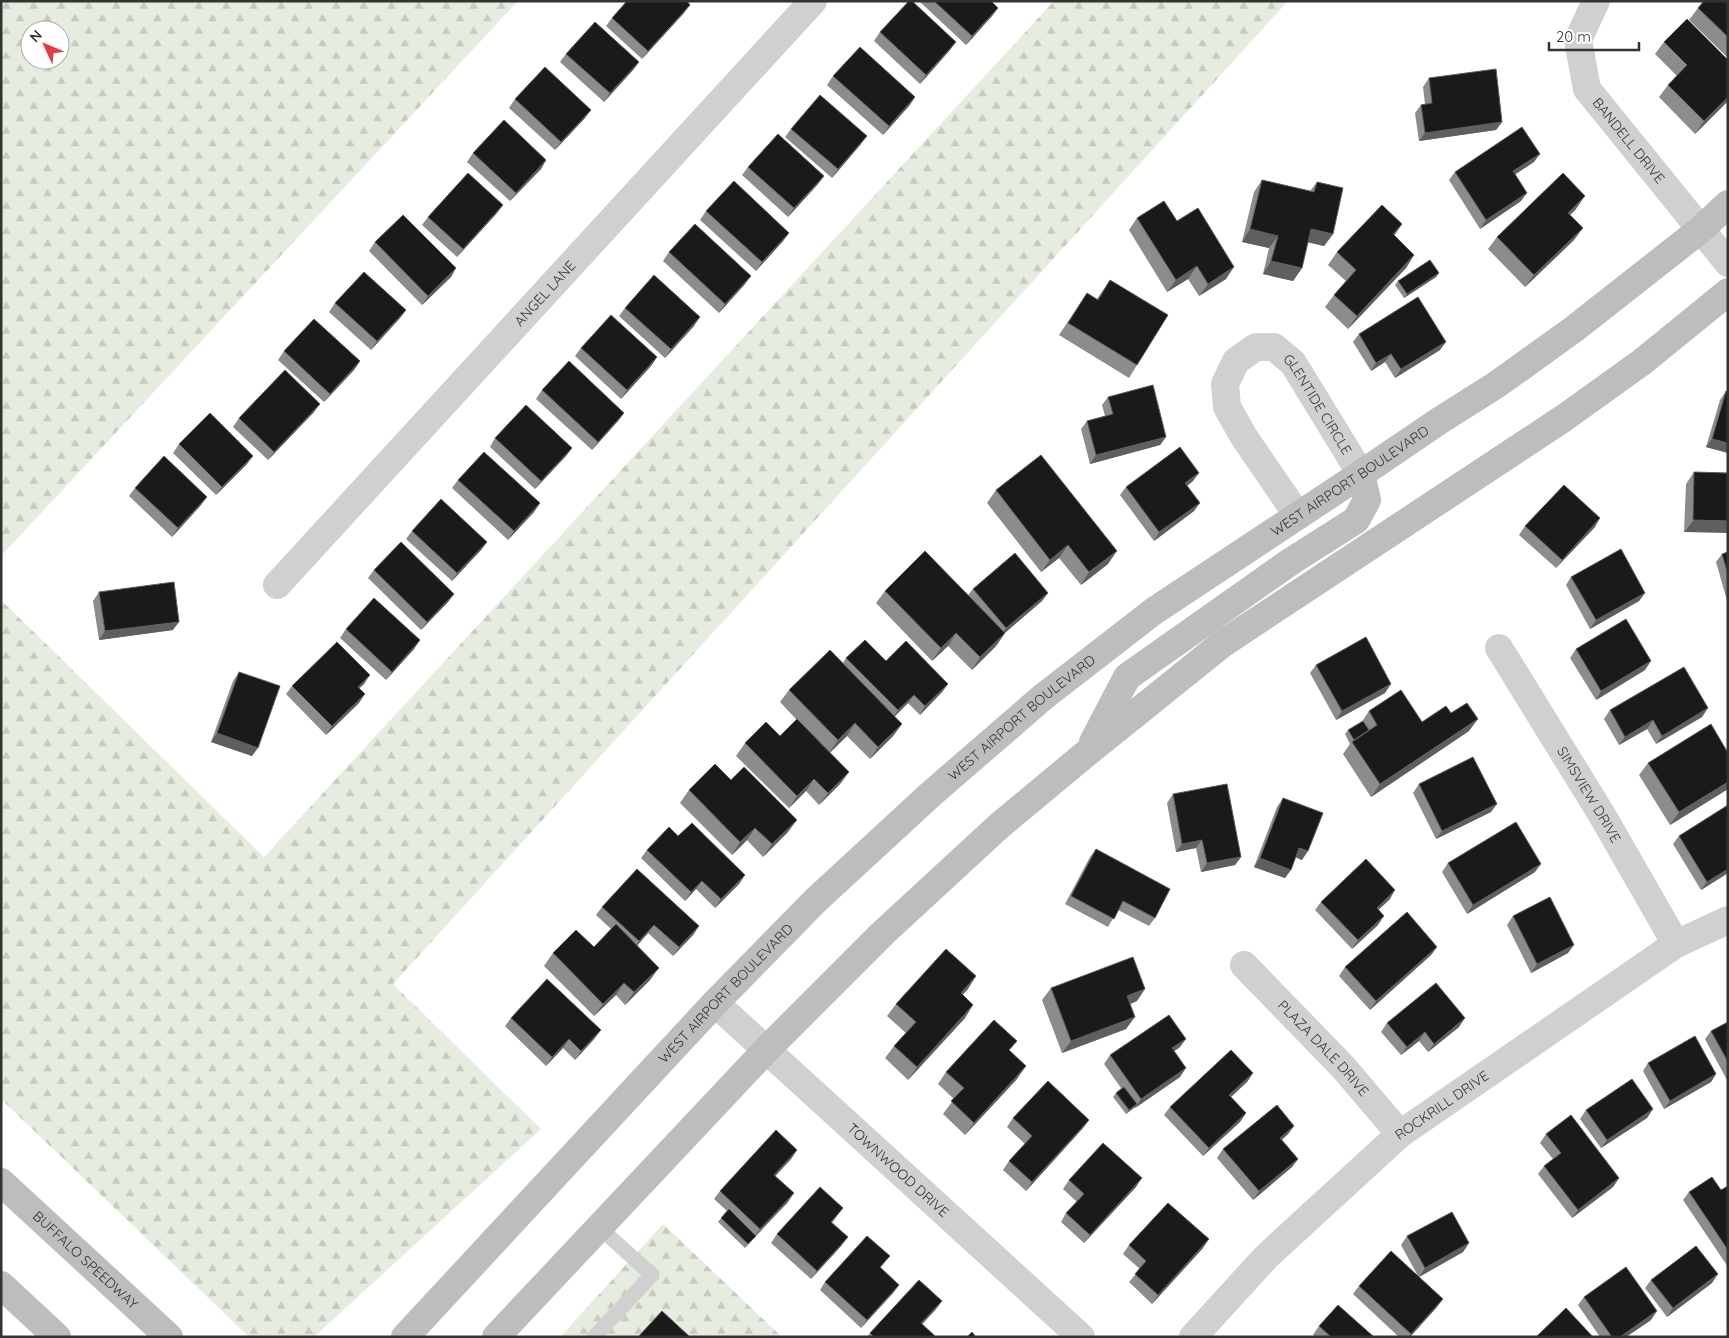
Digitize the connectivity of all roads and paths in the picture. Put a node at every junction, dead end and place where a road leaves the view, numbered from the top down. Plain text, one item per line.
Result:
1 (813, 1) edge
2 (1596, 1) edge
3 (1728, 204) edge
4 (1700, 230) junction
5 (1728, 264) edge
6 (1728, 292) edge
7 (1361, 474) junction
8 (1298, 516) junction
9 (277, 585) dead end
10 (1500, 648) dead end
11 (1088, 752) junction
12 (1728, 920) edge
13 (1676, 944) junction
14 (1244, 965) dead end
15 (715, 1003) junction
16 (767, 1049) junction
17 (1400, 1134) junction
18 (1, 1182) edge
19 (599, 1227) junction
20 (1, 1285) edge
21 (57, 1337) edge
22 (169, 1337) edge
23 (405, 1337) edge
24 (496, 1337) edge
25 (594, 1337) edge
26 (1081, 1337) edge
27 (1193, 1337) edge

1 - 9 street, ANGEL LANE
2 - 4 street, BANDELL DRIVE
3 - 4 main road, WEST AIRPORT BOULEVARD
4 - 5 street, BANDELL DRIVE
4 - 7 main road, WEST AIRPORT BOULEVARD
6 - 11 main road
7 - 8 main road, WEST AIRPORT BOULEVARD
7 - 8 street, GLENTIDE CIRCLE
7 - 11 main road
8 - 15 main road, WEST AIRPORT BOULEVARD
10 - 13 street, SIMSVIEW DRIVE
11 - 16 main road
12 - 13 street, ROCKRILL DRIVE
13 - 17 street, ROCKRILL DRIVE
14 - 17 street, PLAZA DALE DRIVE
15 - 16 street, TOWNWOOD DRIVE
15 - 23 main road, WEST AIRPORT BOULEVARD
16 - 19 main road
16 - 26 street, TOWNWOOD DRIVE
17 - 27 street, ROCKRILL DRIVE
18 - 22 main road, BUFFALO SPEEDWAY
19 - 24 main road
19 - 25 lane
20 - 21 main road

